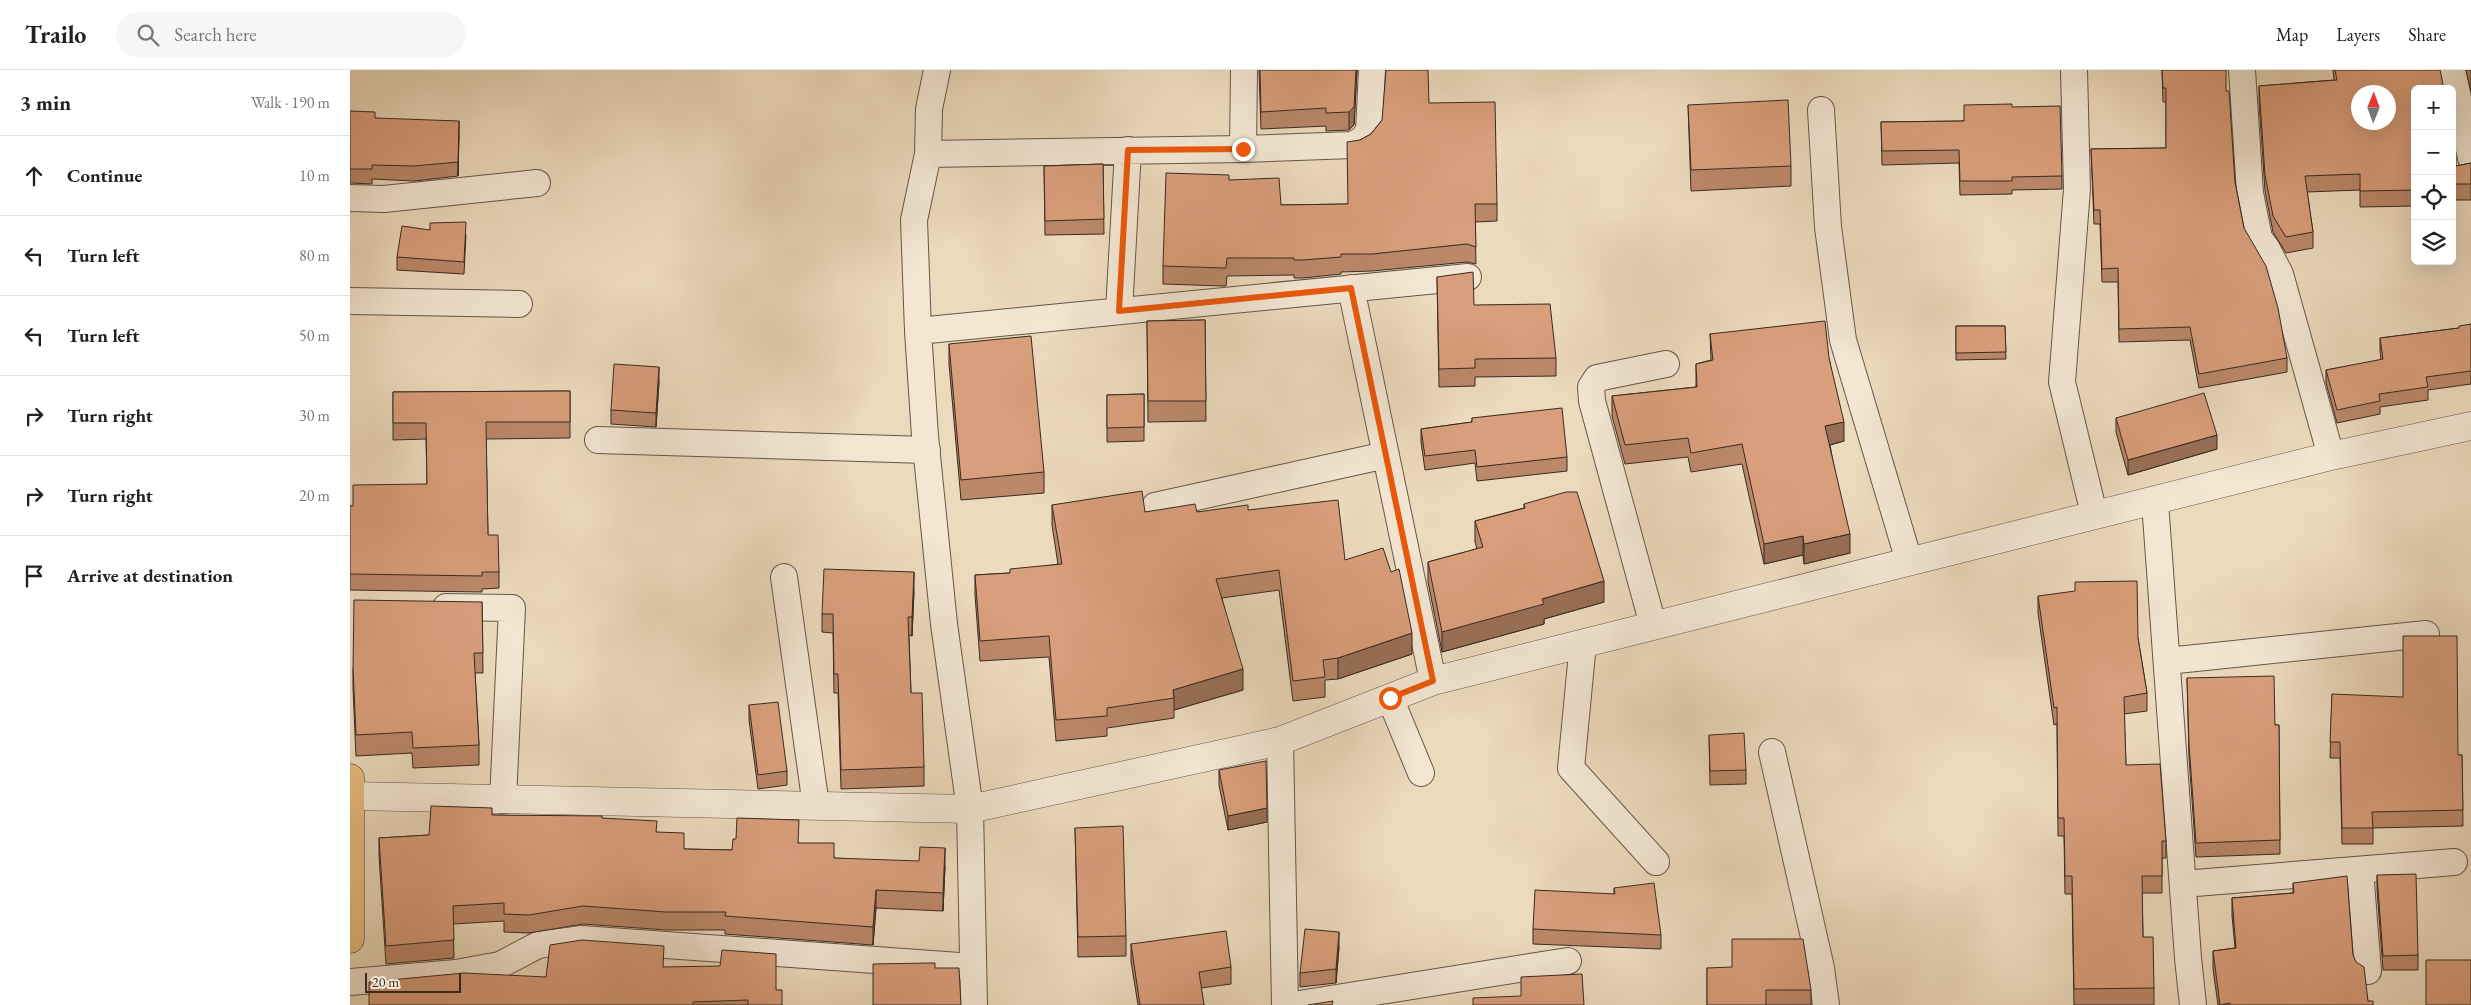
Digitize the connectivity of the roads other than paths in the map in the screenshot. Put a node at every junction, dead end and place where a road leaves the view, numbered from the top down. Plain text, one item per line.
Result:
1 (937, 70) edge
2 (1244, 70) edge
3 (1372, 70) edge
4 (2074, 70) edge
5 (2242, 70) edge
6 (2452, 70) edge
7 (1821, 110) dead end
8 (1243, 149) junction
9 (1128, 150) junction
10 (928, 154) junction
11 (2471, 158) edge
12 (537, 183) dead end
13 (350, 198) edge
14 (1468, 277) edge
15 (1351, 288) junction
16 (350, 301) edge
17 (519, 304) dead end
18 (1119, 311) junction
19 (918, 331) junction
20 (1666, 364) dead end
21 (2471, 426) edge
22 (598, 440) dead end
23 (927, 450) junction
24 (1386, 455) junction
25 (2331, 456) junction
26 (2155, 502) junction
27 (1155, 506) dead end
28 (2094, 514) junction
29 (1909, 561) junction
30 (784, 577) dead end
31 (426, 606) edge
32 (1653, 625) junction
33 (2426, 634) edge
34 (1583, 643) junction
35 (2167, 661) junction
36 (1433, 681) junction
37 (1390, 698) junction
38 (1280, 741) junction
39 (1772, 752) dead end
40 (1421, 773) dead end
41 (351, 787) edge
42 (503, 800) junction
43 (816, 806) junction
44 (970, 809) junction
45 (1656, 862) dead end
46 (2454, 862) dead end
47 (2360, 870) junction
48 (2183, 884) junction
49 (350, 939) edge
50 (1568, 961) dead end
51 (973, 967) junction
52 (2368, 971) dead end
53 (350, 982) edge
54 (974, 1005) edge
55 (1285, 1005) edge
56 (1292, 1005) edge
57 (1826, 1005) edge
58 (2194, 1005) edge

1 - 10 street
2 - 8 street
3 - 8 street
4 - 28 street
5 - 25 street
6 - 11 street
7 - 29 street
8 - 9 street
9 - 10 street
9 - 18 street
10 - 19 street
12 - 13 street
14 - 15 street
15 - 18 street
15 - 24 street
16 - 17 street
18 - 19 street
19 - 23 street
20 - 32 street
21 - 25 street
22 - 23 street
23 - 44 street
24 - 27 street
24 - 36 street
25 - 26 street
26 - 28 street
26 - 35 street
28 - 29 street
29 - 32 street
30 - 43 street
31 - 42 street
32 - 34 street
33 - 35 street
34 - 36 street
34 - 45 street
35 - 48 street
36 - 37 street
37 - 38 street
37 - 40 street
38 - 44 street
38 - 55 street
39 - 57 street
41 - 42 street
41 - 49 main road
42 - 43 street
43 - 44 street
44 - 51 street
46 - 47 street
47 - 48 street
47 - 52 street
48 - 58 street
50 - 56 street
51 - 53 street
51 - 54 street

